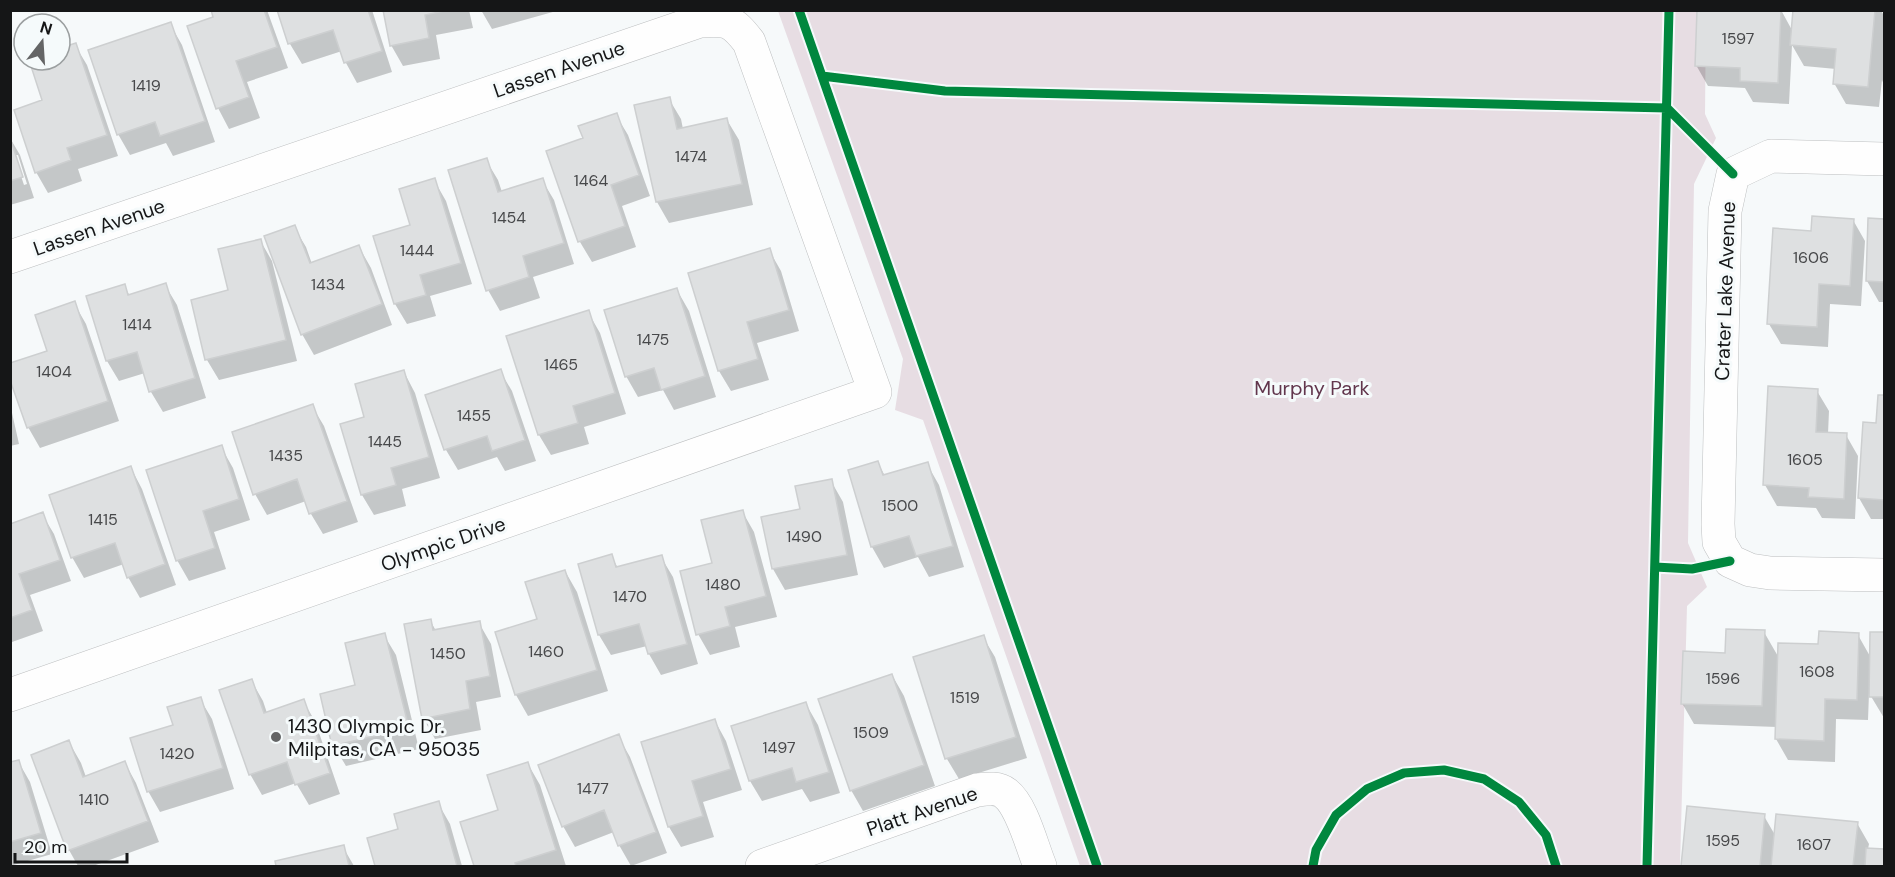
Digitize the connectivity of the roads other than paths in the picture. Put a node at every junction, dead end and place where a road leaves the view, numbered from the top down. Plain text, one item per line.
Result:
1 (1884, 159) edge
2 (10, 257) edge
3 (874, 392) joint
4 (1884, 575) edge
5 (10, 695) edge
6 (762, 867) edge
7 (1040, 867) edge

1 - 4 street, Crater Lake Avenue
2 - 3 street, Lassen Avenue
3 - 5 street, Olympic Drive
6 - 7 street, Platt Avenue

